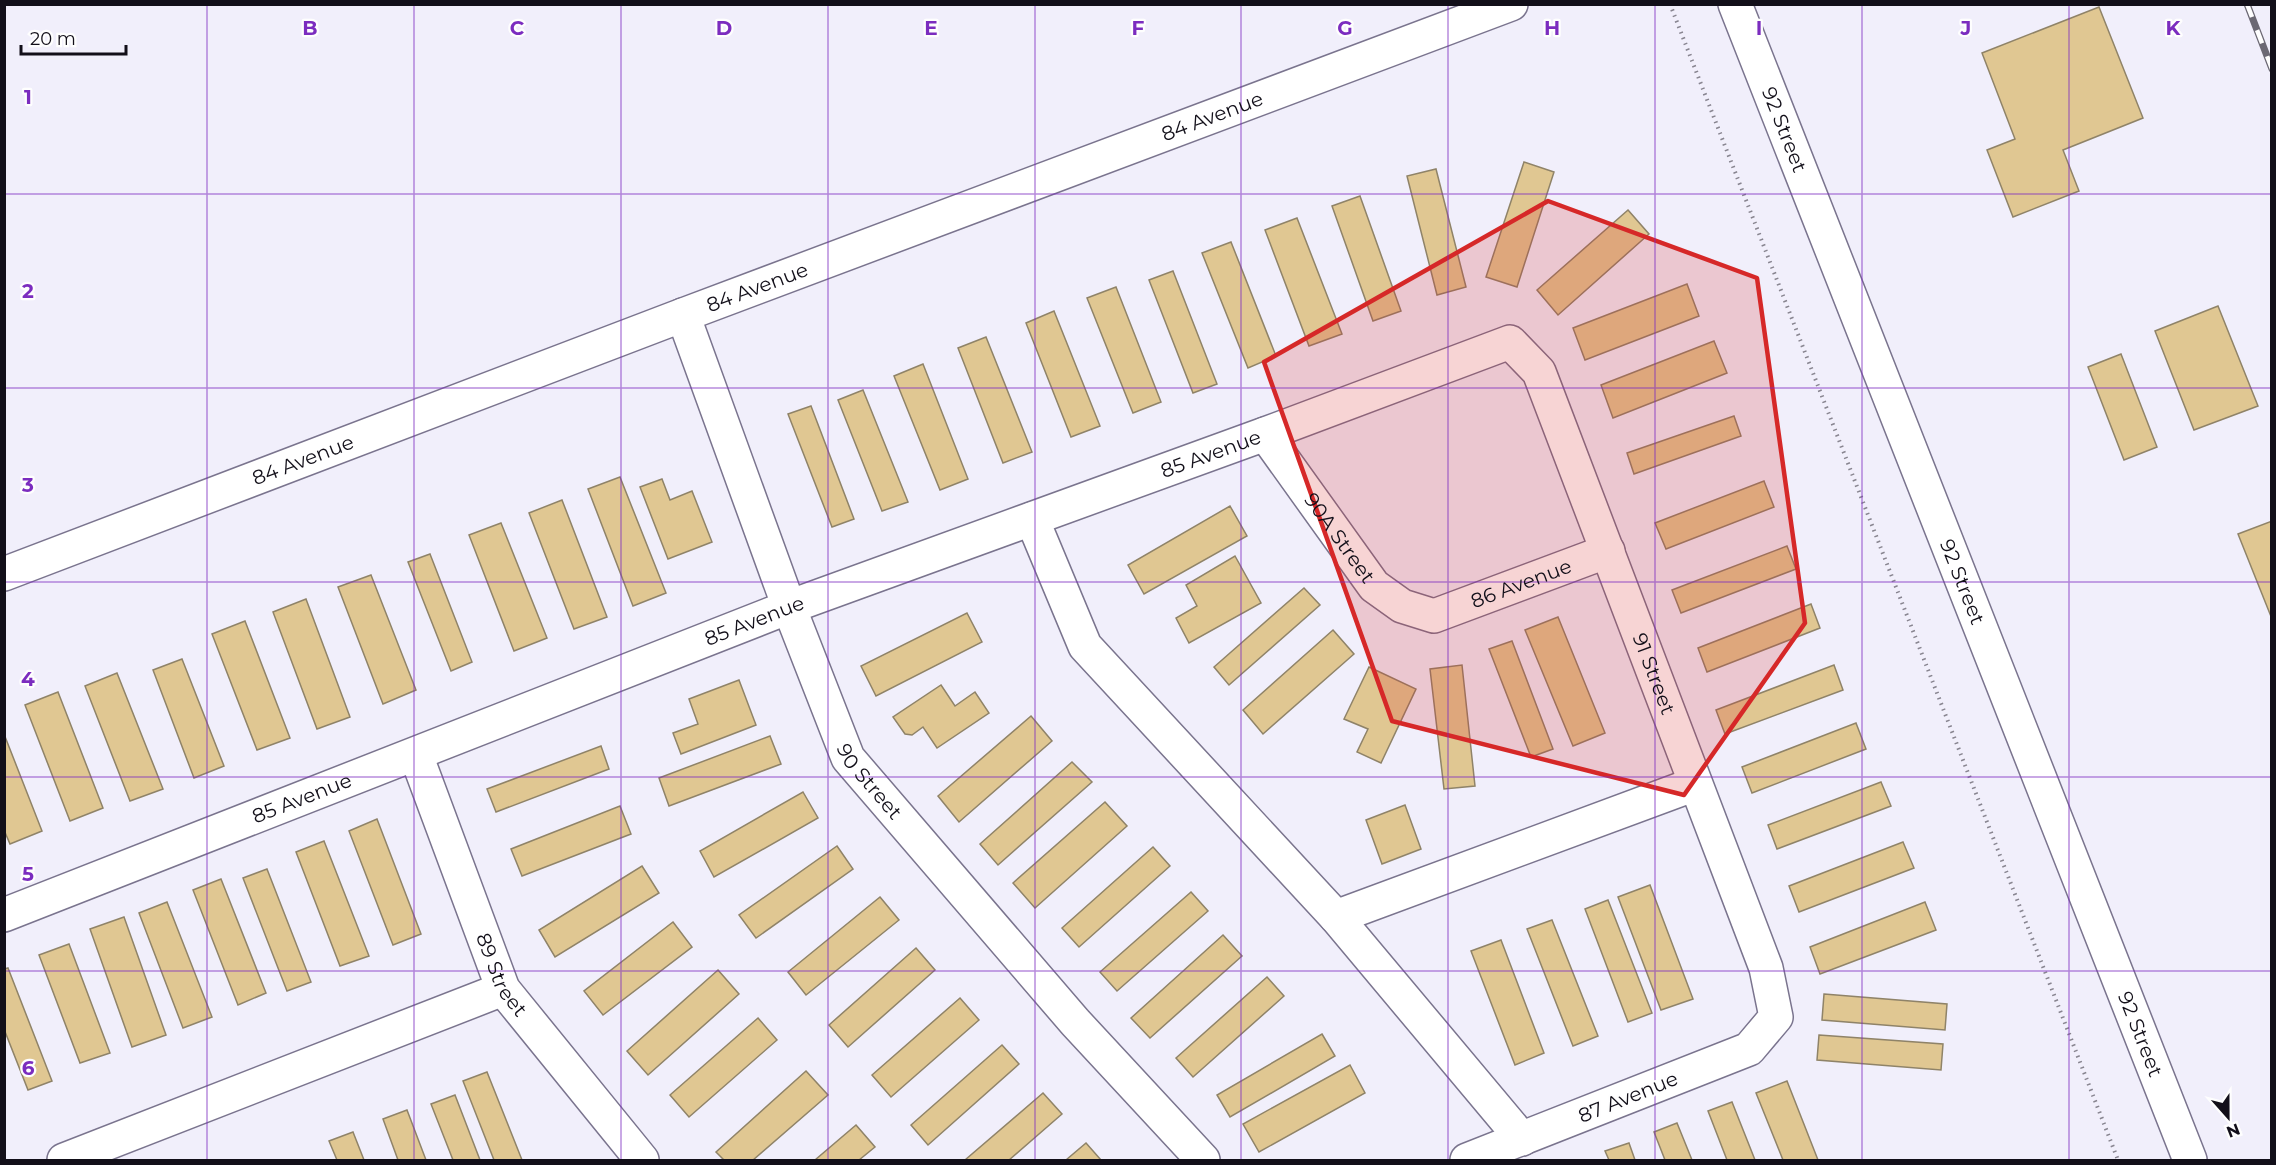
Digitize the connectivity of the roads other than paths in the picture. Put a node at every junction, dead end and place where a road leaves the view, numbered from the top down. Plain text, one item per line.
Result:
1 (1511, 4) edge
2 (1735, 4) edge
3 (683, 315) junction
4 (1510, 342) joint
5 (1264, 434) junction
6 (1032, 519) junction
7 (1608, 551) junction
8 (4, 574) edge
9 (789, 607) junction
10 (1434, 616) joint
11 (416, 755) junction
12 (1695, 784) junction
13 (4, 915) edge
14 (1336, 917) junction
15 (503, 989) junction
16 (1776, 1017) joint
17 (1522, 1139) junction
18 (64, 1161) edge
19 (642, 1161) edge
20 (1203, 1161) edge
21 (1467, 1161) edge
22 (2190, 1161) edge

1 - 3 street, 84 Avenue
2 - 22 street, 92 Street
3 - 8 street, 84 Avenue
3 - 9 street, 90 Street
4 - 5 street, 85 Avenue
4 - 7 street, 91 Street
5 - 6 street, 85 Avenue
5 - 10 street, 90A Street
6 - 9 street, 85 Avenue
6 - 14 street
7 - 10 street, 86 Avenue
7 - 12 street, 91 Street
9 - 11 street, 85 Avenue
9 - 20 street, 90 Street
11 - 13 street, 85 Avenue
11 - 15 street, 89 Street
12 - 14 street
12 - 16 street, 91 Street
14 - 17 street
15 - 18 street
15 - 19 street, 89 Street
16 - 17 street, 87 Avenue
17 - 21 street, 87 Avenue

